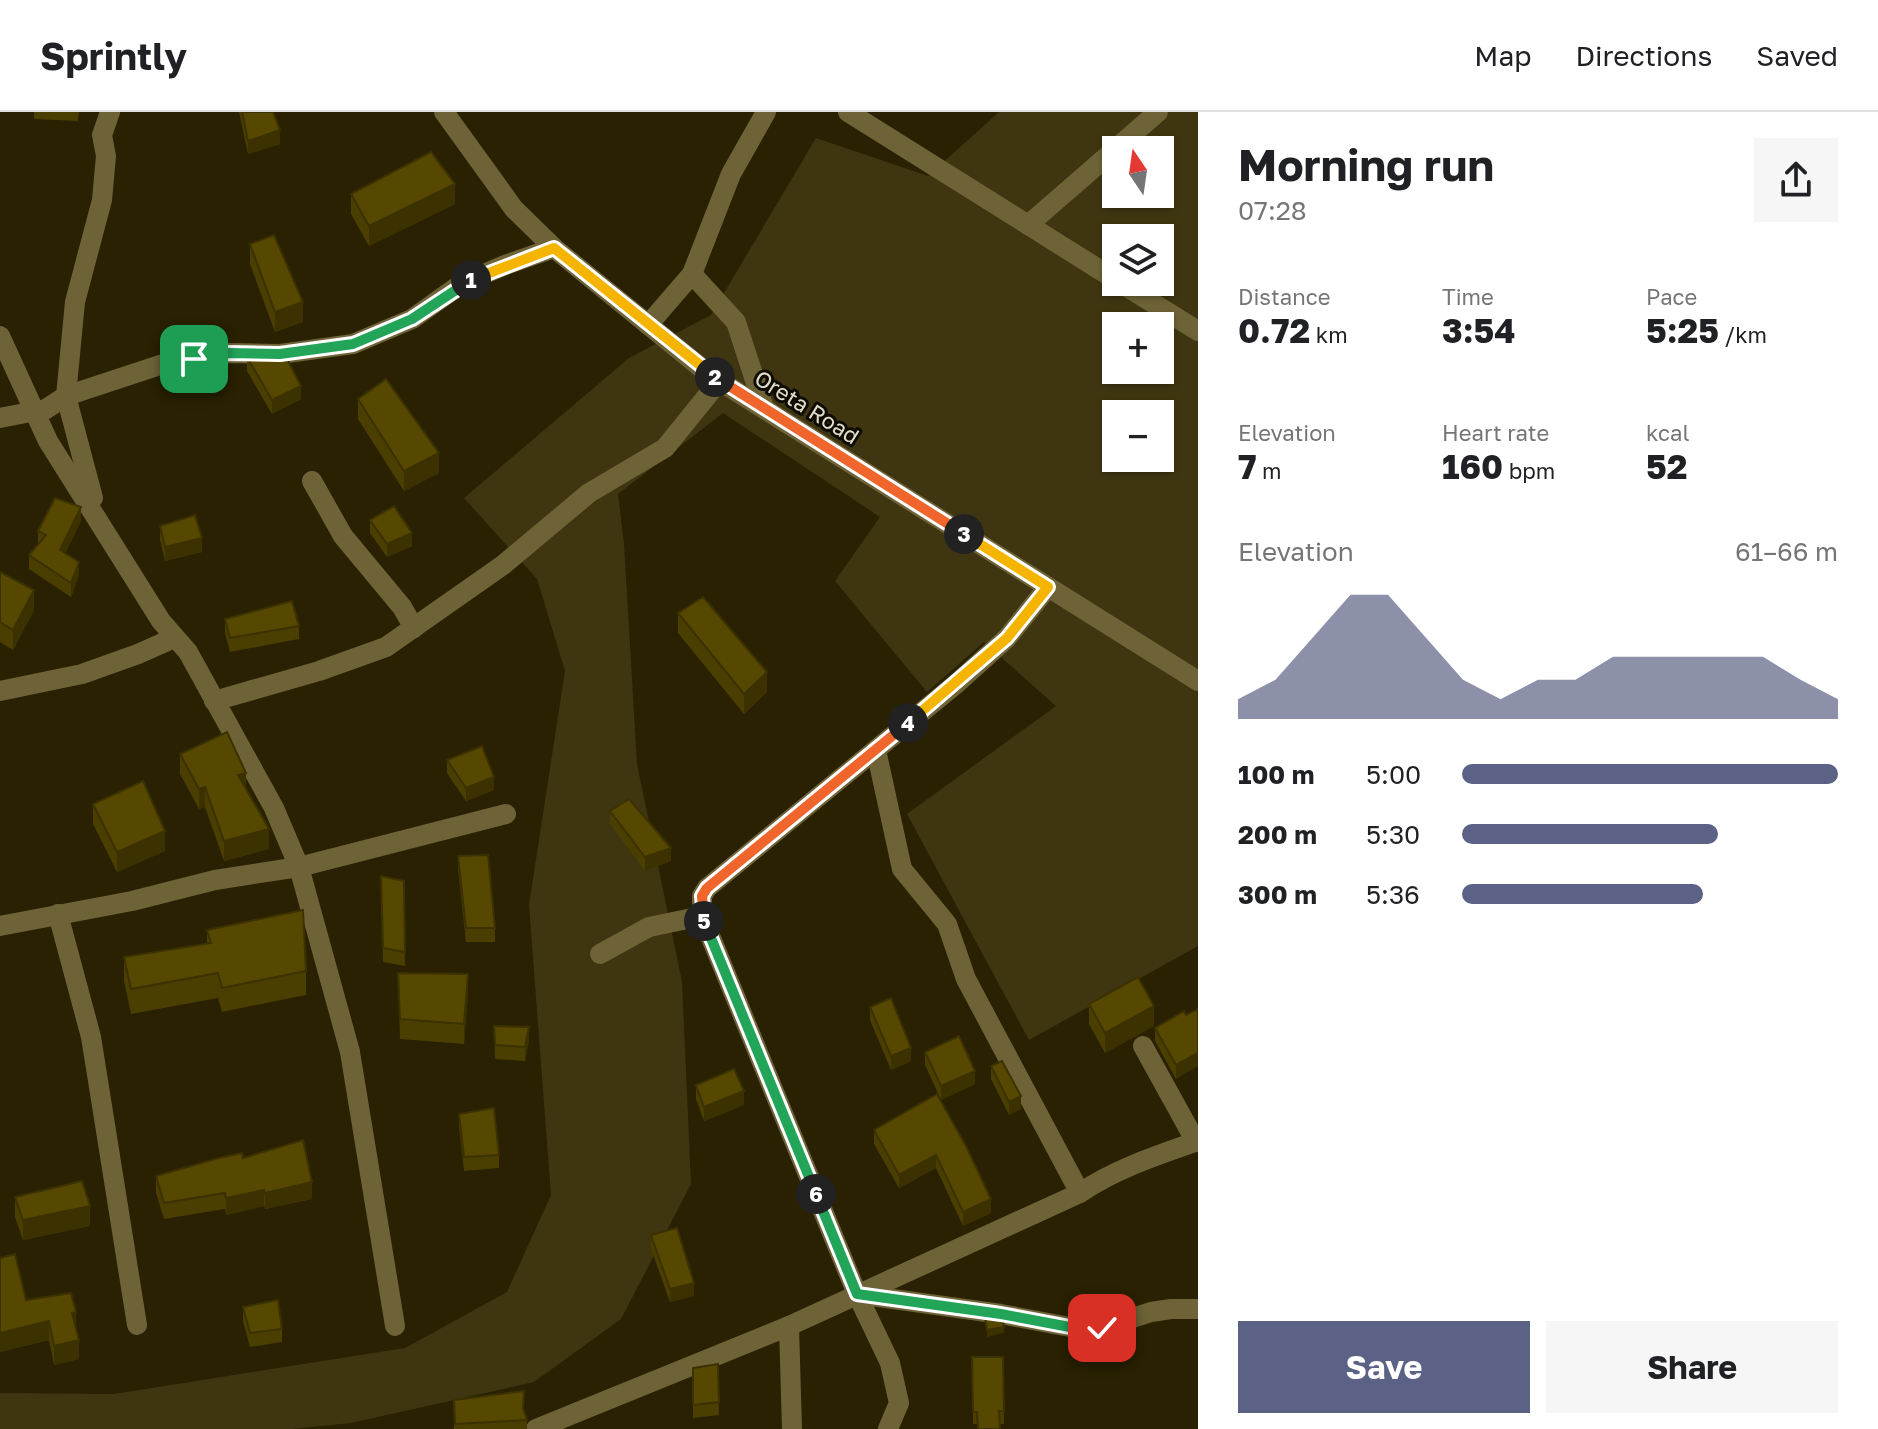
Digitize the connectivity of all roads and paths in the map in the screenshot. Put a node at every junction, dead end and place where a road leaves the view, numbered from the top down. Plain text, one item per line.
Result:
1 (110, 112) edge
2 (444, 112) edge
3 (766, 112) edge
4 (848, 112) edge
5 (1158, 112) edge
6 (1028, 225) junction
7 (554, 248) junction
8 (1102, 272) edge
9 (692, 274) junction
10 (1141, 296) edge
11 (648, 325) junction
12 (1198, 331) edge
13 (0, 336) edge
14 (720, 380) junction
15 (66, 396) junction
16 (764, 408) junction
17 (34, 413) junction
18 (0, 418) edge
19 (312, 481) dead end
20 (98, 518) junction
21 (1048, 587) junction
22 (414, 628) junction
23 (174, 638) junction
24 (1198, 681) edge
25 (0, 691) edge
26 (214, 701) junction
27 (876, 750) junction
28 (506, 814) dead end
29 (299, 867) junction
30 (58, 914) junction
31 (702, 916) junction
32 (0, 926) edge
33 (600, 954) dead end
34 (1143, 1046) dead end
35 (1197, 1141) edge
36 (1080, 1193) junction
37 (857, 1294) junction
38 (1198, 1309) edge
39 (137, 1325) dead end
40 (395, 1326) dead end
41 (789, 1326) junction
42 (536, 1429) edge
43 (792, 1429) edge
44 (888, 1429) edge

1 - 15 street
2 - 7 street, Oreta Road
3 - 9 street
4 - 6 street
5 - 6 street
6 - 8 street
7 - 11 street, Oreta Road
7 - 15 street
9 - 11 street
9 - 16 street
10 - 12 street
11 - 14 street, Oreta Road
13 - 17 street
14 - 16 street, Oreta Road
14 - 22 street
15 - 17 street
15 - 20 street
16 - 21 street, Oreta Road
17 - 18 street
17 - 20 street
19 - 22 street
20 - 23 street
21 - 24 street, Oreta Road
21 - 27 street
22 - 26 street
23 - 25 street
23 - 26 street
26 - 29 street
27 - 31 street
27 - 36 street
28 - 29 street
29 - 30 street
29 - 40 street
30 - 32 street
30 - 39 street
31 - 33 street
31 - 37 street
34 - 35 street
35 - 36 street
36 - 37 street
37 - 38 street
37 - 41 street
37 - 44 street
41 - 42 street
41 - 43 street

